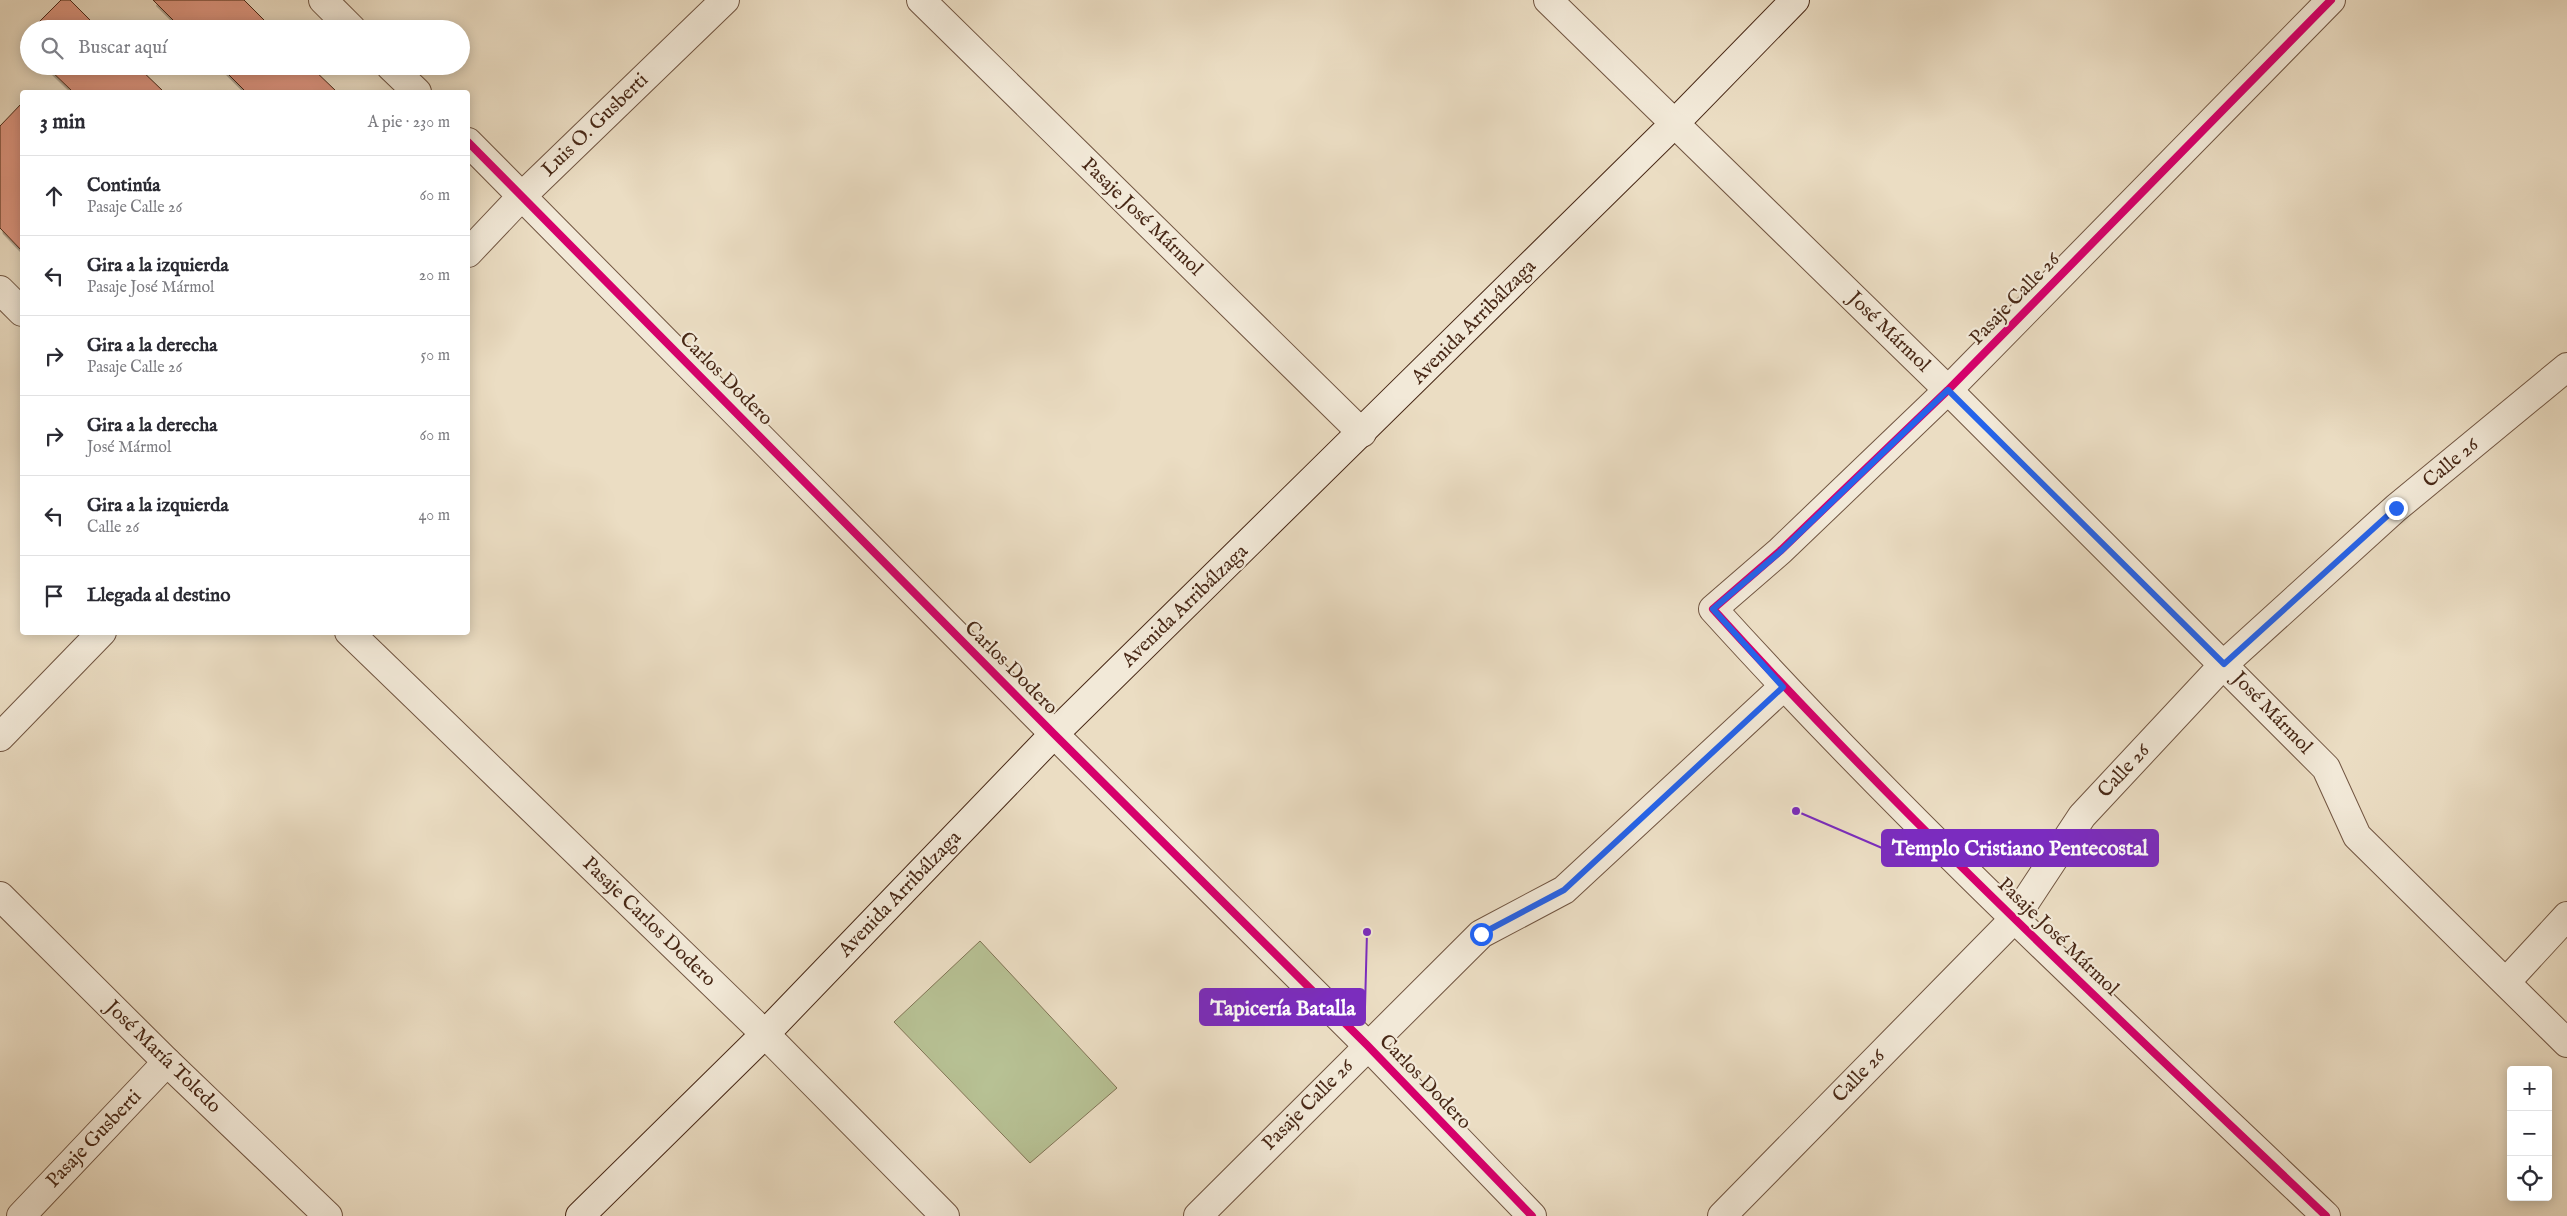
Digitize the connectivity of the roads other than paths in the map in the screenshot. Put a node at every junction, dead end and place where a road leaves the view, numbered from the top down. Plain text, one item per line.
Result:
1 (323, 0) edge
2 (725, 0) edge
3 (922, 0) edge
4 (1548, 0) edge
5 (1795, 0) edge
6 (2331, 0) edge
7 (343, 20) edge
8 (399, 75) edge
9 (415, 90) edge
10 (1675, 123) junction
11 (470, 144) edge
12 (522, 196) junction
13 (470, 251) edge
14 (0, 290) edge
15 (20, 310) edge
16 (2567, 367) edge
17 (1948, 390) junction
18 (1362, 433) junction
19 (1713, 609) joint
20 (99, 635) edge
21 (352, 635) edge
22 (2224, 664) junction
23 (1783, 687) junction
24 (1054, 734) junction
25 (0, 737) edge
26 (0, 896) edge
27 (2567, 916) edge
28 (2014, 919) junction
29 (2506, 981) junction
30 (766, 1034) junction
31 (2567, 1043) edge
32 (1367, 1045) junction
33 (167, 1062) junction
34 (21, 1216) edge
35 (328, 1216) edge
36 (580, 1216) edge
37 (945, 1216) edge
38 (1198, 1216) edge
39 (1532, 1216) edge
40 (1722, 1216) edge
41 (2326, 1216) edge

1 - 7 street
2 - 12 street, Luis O. Gusberti
3 - 18 street, Pasaje José Mármol
4 - 10 street, José Mármol
5 - 10 street, Avenida Arribálzaga
6 - 17 street, Pasaje Calle 26
8 - 9 street
10 - 17 street, José Mármol
10 - 18 street, Avenida Arribálzaga
11 - 12 street, Carlos Dodero
12 - 13 street, Luis O. Gusberti
12 - 24 street, Carlos Dodero
14 - 15 street
16 - 22 street, Calle 26
17 - 19 street, Pasaje Calle 26
17 - 22 street, José Mármol
18 - 24 street, Avenida Arribálzaga
19 - 23 street, Pasaje José Mármol
20 - 25 street
21 - 30 street, Pasaje Carlos Dodero
22 - 28 street, Calle 26
22 - 29 street, José Mármol
23 - 28 street, Pasaje José Mármol
23 - 32 street, Pasaje Calle 26
24 - 30 street, Avenida Arribálzaga
24 - 32 street, Carlos Dodero
26 - 33 street, José María Toledo
27 - 29 street
28 - 40 street, Calle 26
28 - 41 street, Pasaje José Mármol
29 - 31 street, José Mármol
30 - 36 street, Avenida Arribálzaga
30 - 37 street, Pasaje Carlos Dodero
32 - 38 street, Pasaje Calle 26
32 - 39 street, Carlos Dodero
33 - 34 street, Pasaje Gusberti
33 - 35 street, José María Toledo

